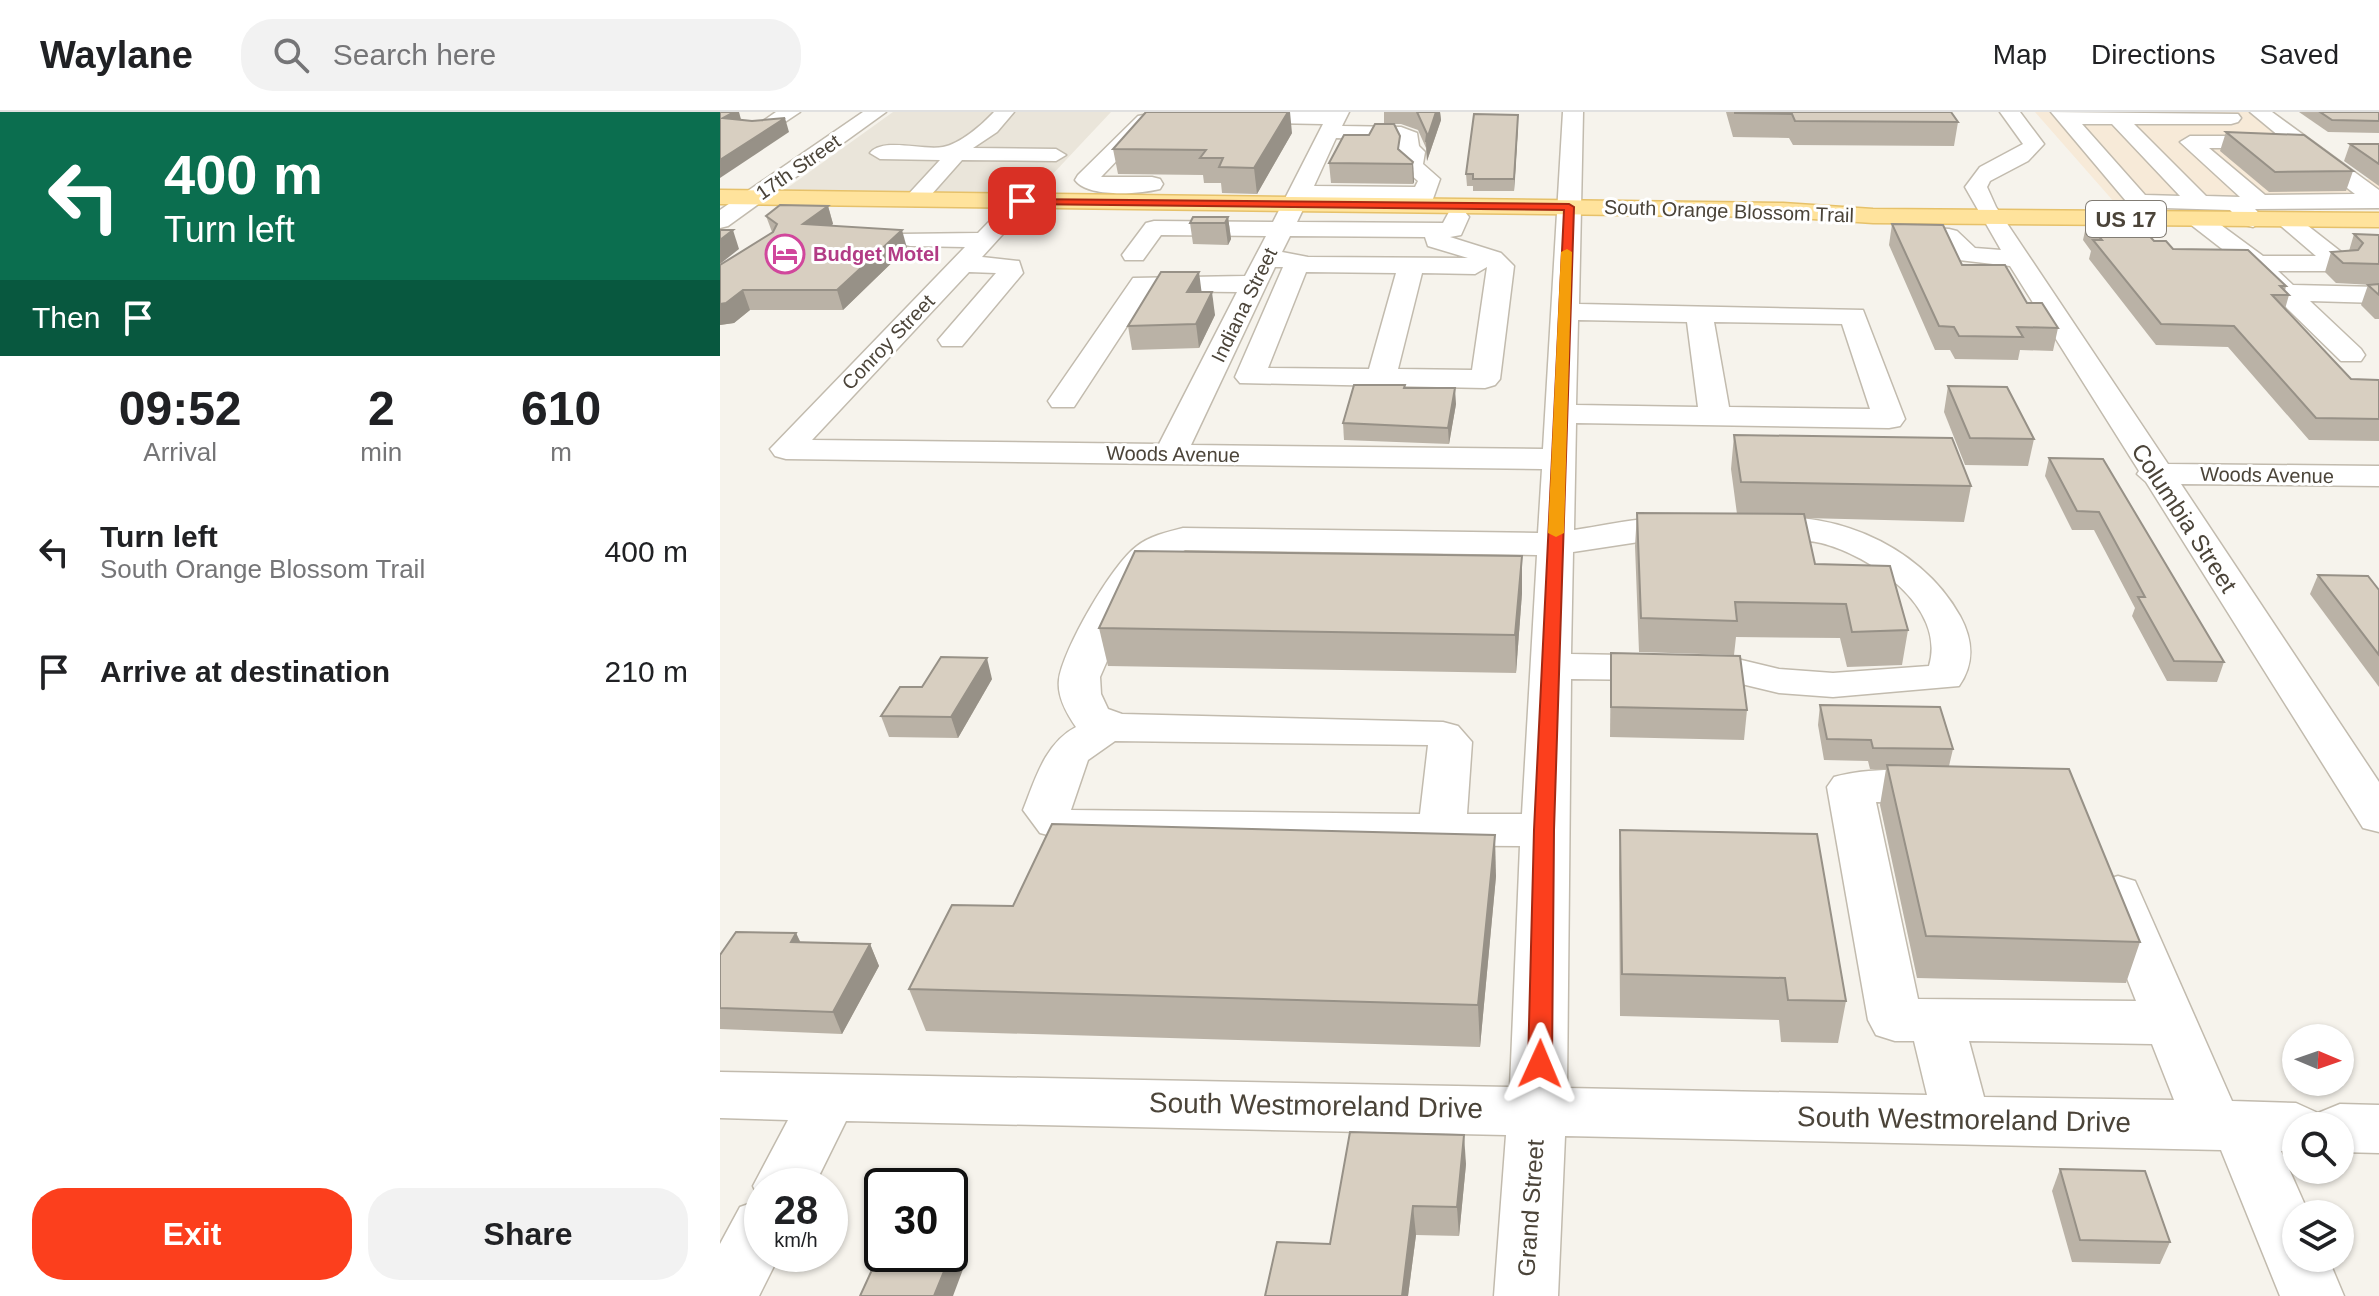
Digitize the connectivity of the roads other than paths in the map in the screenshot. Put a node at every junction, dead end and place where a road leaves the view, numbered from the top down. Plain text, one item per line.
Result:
1 (790, 112) edge
2 (876, 112) edge
3 (1004, 112) edge
4 (1573, 112) edge
5 (2010, 112) edge
6 (1156, 115) edge
7 (2063, 115) edge
8 (1184, 118) edge
9 (1213, 118) edge
10 (2117, 118) junction
11 (2249, 118) edge
12 (2148, 123) junction
13 (1331, 127) edge
14 (763, 128) edge
15 (967, 141) junction
16 (2194, 145) junction
17 (2307, 147) junction
18 (2150, 152) junction
19 (2345, 152) dead end
20 (880, 153) dead end
21 (947, 155) junction
22 (1152, 184) dead end
23 (915, 199) junction
24 (1423, 200) junction
25 (2379, 201) edge
26 (731, 206) edge
27 (1017, 206) junction
28 (2249, 208) junction
29 (1290, 210) junction
30 (2146, 210) junction
31 (2199, 211) junction
32 (1568, 212) junction
33 (1992, 218) junction
34 (2286, 220) junction
35 (2315, 220) junction
36 (1448, 223) junction
37 (1919, 234) edge
38 (910, 239) dead end
39 (985, 240) junction
40 (2354, 249) edge
41 (2202, 252) edge
42 (1134, 255) dead end
43 (2249, 258) junction
44 (2018, 259) junction
45 (962, 264) junction
46 (1296, 264) junction
47 (1411, 265) junction
48 (1501, 266) junction
49 (1260, 271) junction
50 (2287, 293) junction
51 (2379, 295) edge
52 (1564, 312) junction
53 (1699, 314) junction
54 (952, 340) dead end
55 (2351, 355) dead end
56 (1381, 378) junction
57 (1063, 401) dead end
58 (1561, 414) junction
59 (1715, 416) junction
60 (786, 449) joint
61 (1170, 455) junction
62 (1559, 459) junction
63 (2154, 474) junction
64 (2379, 476) edge
65 (1555, 544) junction
66 (1550, 666) junction
67 (1118, 727) junction
68 (1985, 789) edge
69 (2379, 817) edge
70 (1442, 829) junction
71 (1544, 830) junction
72 (2100, 848) edge
73 (1936, 1020) junction
74 (2171, 1023) junction
75 (720, 1095) edge
76 (830, 1097) junction
77 (1538, 1109) junction
78 (1961, 1119) junction
79 (2250, 1126) edge
80 (2354, 1128) edge
81 (2379, 1129) edge
82 (793, 1168) edge
83 (2282, 1218) edge
84 (744, 1262) edge
85 (2302, 1272) edge
86 (726, 1296) edge
87 (1526, 1296) edge
88 (2312, 1296) edge

1 - 14 street
2 - 26 street, 17th Street
3 - 15 street
4 - 32 street, Grand Street
5 - 33 street, Columbia Street
6 - 8 street
6 - 22 street
7 - 10 street
7 - 30 street
9 - 13 street
10 - 12 street
10 - 18 street
11 - 12 street
11 - 17 street
12 - 16 street
13 - 24 street
13 - 29 street, Indiana Street
15 - 21 street
15 - 21 street
16 - 17 street
16 - 18 street
16 - 28 street
17 - 19 street
17 - 25 street
18 - 31 street
20 - 21 street
21 - 23 street
23 - 26 main road, South Orange Blossom Trail / US 17
23 - 27 main road, South Orange Blossom Trail / US 17
24 - 29 main road, South Orange Blossom Trail / US 17
24 - 32 main road, South Orange Blossom Trail / US 17
25 - 28 street
25 - 35 main road, South Orange Blossom Trail / US 17
26 - 27 main road, South Orange Blossom Trail / US 17
27 - 29 main road, South Orange Blossom Trail / US 17
27 - 39 street, Conroy Street
28 - 31 main road, South Orange Blossom Trail / US 17
28 - 34 main road, South Orange Blossom Trail / US 17
29 - 36 main road, South Orange Blossom Trail / US 17
29 - 42 street
29 - 49 street, Indiana Street
30 - 31 main road, South Orange Blossom Trail / US 17
30 - 33 main road, South Orange Blossom Trail / US 17
31 - 43 street
32 - 33 main road, South Orange Blossom Trail / US 17
32 - 36 main road, South Orange Blossom Trail / US 17
32 - 52 street, Grand Street
33 - 44 street, Columbia Street
34 - 35 main road, South Orange Blossom Trail / US 17
34 - 43 street
35 - 40 street
36 - 48 street
37 - 44 street
38 - 39 street
39 - 45 street, Conroy Street
41 - 43 street
43 - 50 street
44 - 63 street, Columbia Street
45 - 54 street
45 - 60 street, Conroy Street
46 - 47 street
46 - 49 street
46 - 56 street
47 - 48 street
47 - 56 street
48 - 56 street
49 - 57 street
49 - 61 street, Indiana Street
50 - 51 street
50 - 55 street
52 - 53 street
52 - 58 street, Grand Street
53 - 59 street
53 - 59 street
58 - 59 street
58 - 62 street, Grand Street
60 - 61 street, Woods Avenue
61 - 62 street, Woods Avenue
62 - 65 street, Grand Street
63 - 64 street, Woods Avenue
63 - 69 street, Columbia Street
65 - 66 street, Grand Street
65 - 66 street
65 - 67 street
66 - 71 street, Grand Street
67 - 70 street
67 - 70 street
68 - 73 street
70 - 71 street
71 - 77 street, Grand Street
72 - 74 street
73 - 74 street
73 - 78 street
74 - 79 street
75 - 76 street, South Westmoreland Drive
76 - 77 street, South Westmoreland Drive
76 - 82 street
77 - 78 street, South Westmoreland Drive
77 - 87 street, Grand Street
78 - 79 street, South Westmoreland Drive
79 - 83 street
80 - 81 street
84 - 86 street
85 - 88 street

